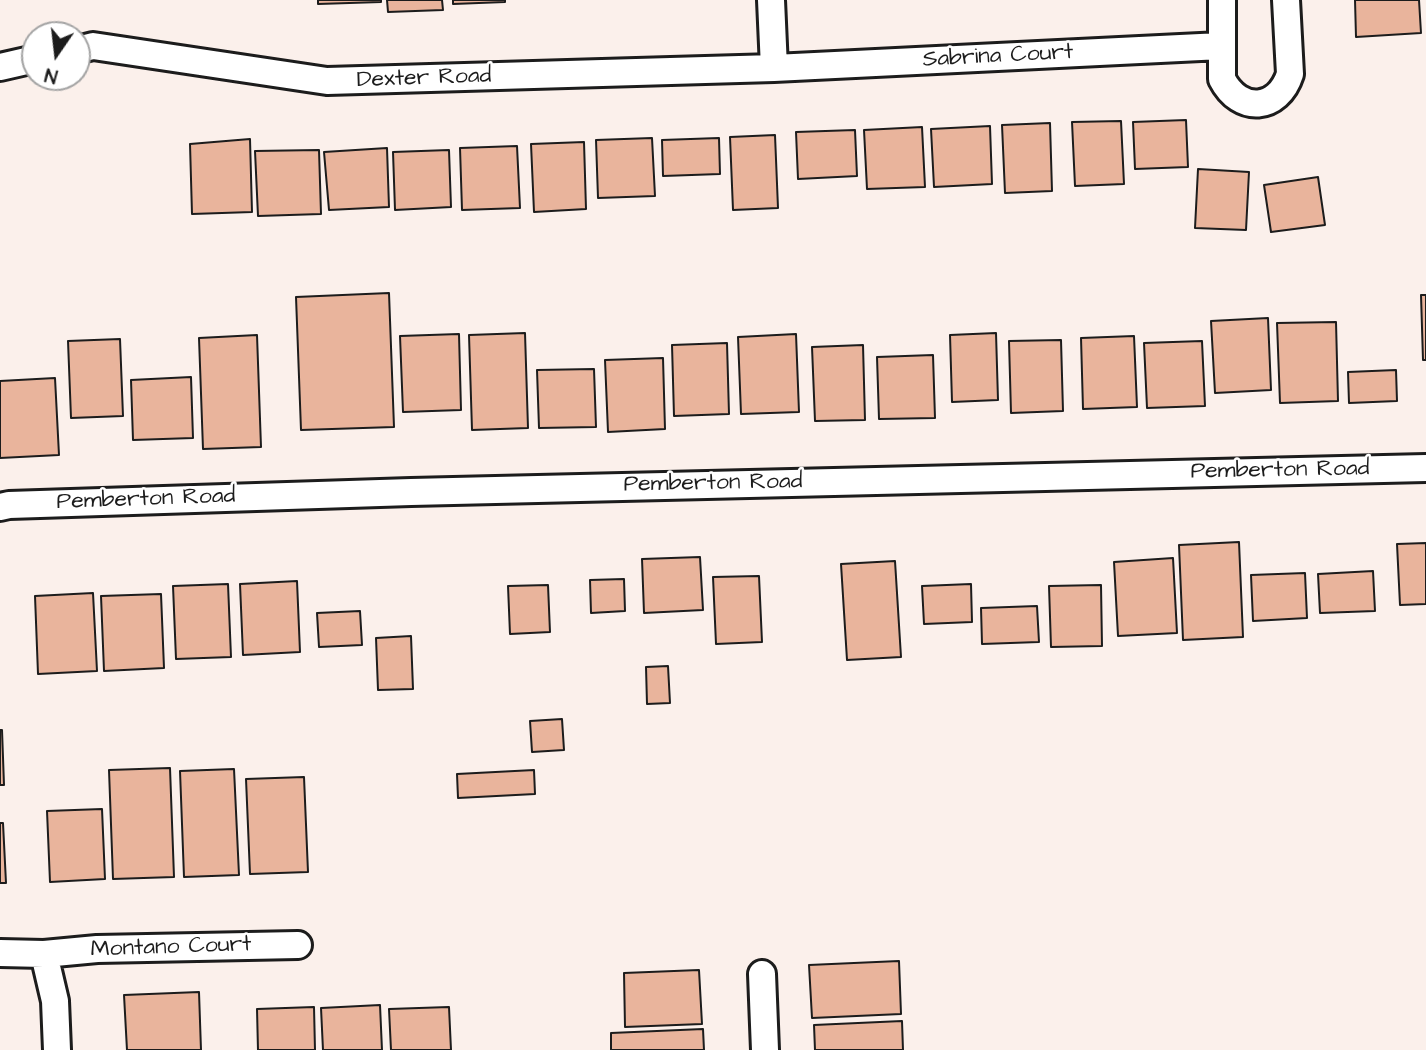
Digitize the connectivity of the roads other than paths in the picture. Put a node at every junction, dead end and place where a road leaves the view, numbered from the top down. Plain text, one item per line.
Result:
1 (771, 0) edge
2 (1222, 0) edge
3 (1286, 0) edge
4 (91, 46) edge
5 (1221, 46) junction
6 (21, 63) edge
7 (0, 68) edge
8 (774, 68) junction
9 (1426, 468) edge
10 (0, 507) edge
11 (298, 944) dead end
12 (0, 953) edge
13 (44, 954) junction
14 (762, 974) dead end
15 (57, 1050) edge
16 (765, 1050) edge

1 - 8 street
2 - 5 street
3 - 5 street
4 - 8 street, Dexter Road
5 - 8 street, Sabrina Court
6 - 7 street
9 - 10 street, Pemberton Road
11 - 13 street, Montano Court
12 - 13 street, Montano Court
13 - 15 street
14 - 16 street

